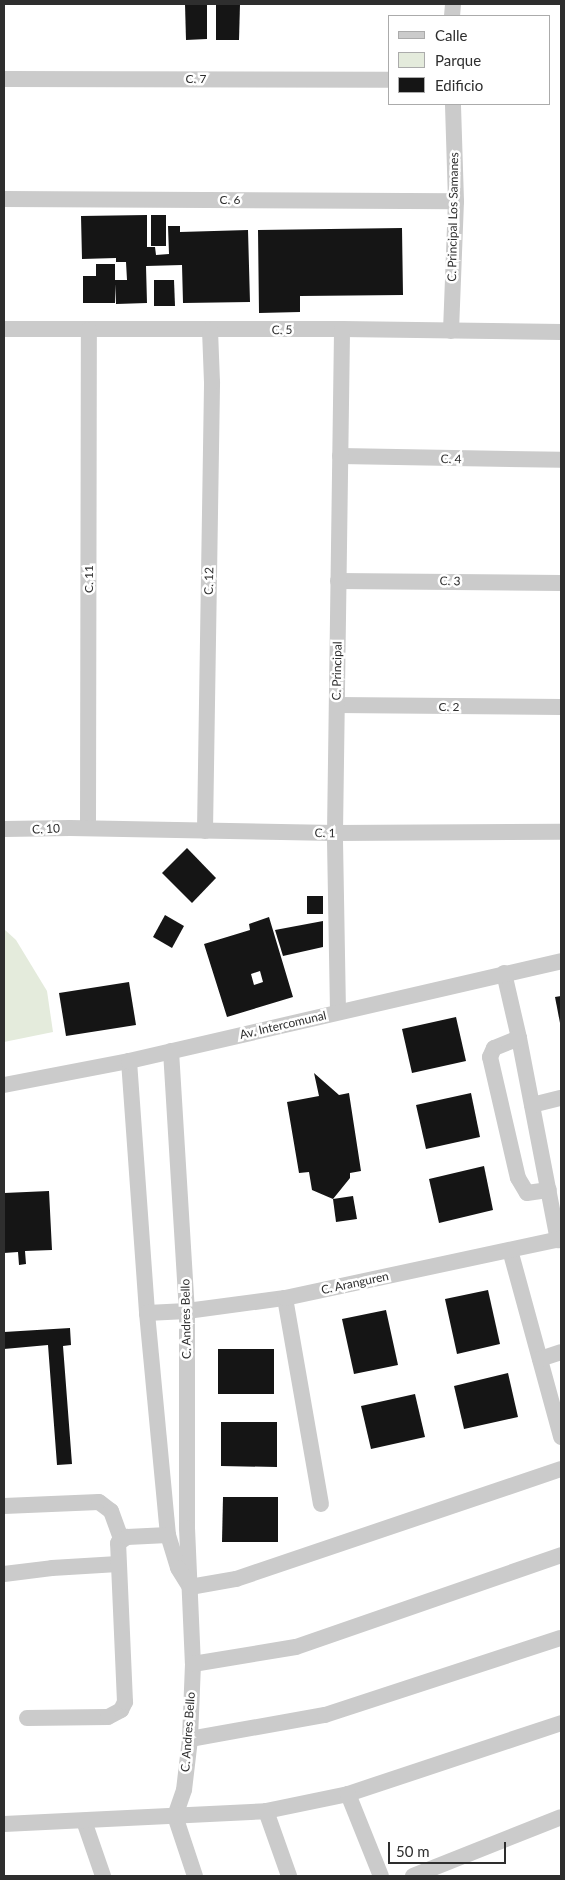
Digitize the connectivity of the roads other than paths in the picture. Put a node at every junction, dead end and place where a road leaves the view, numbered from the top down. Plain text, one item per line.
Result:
1 (4, 78) edge
2 (388, 80) edge
3 (453, 105) edge
4 (4, 199) edge
5 (456, 201) junction
6 (4, 329) edge
7 (342, 329) junction
8 (89, 330) junction
9 (210, 330) junction
10 (451, 330) junction
11 (561, 332) edge
12 (340, 456) junction
13 (561, 460) edge
14 (338, 581) junction
15 (561, 583) edge
16 (337, 705) junction
17 (561, 707) edge
18 (88, 828) junction
19 (4, 829) edge
20 (205, 831) junction
21 (561, 832) edge
22 (335, 834) junction
23 (561, 961) edge
24 (504, 973) junction
25 (338, 1012) junction
26 (519, 1038) junction
27 (171, 1051) junction
28 (129, 1061) junction
29 (4, 1085) edge
30 (561, 1098) edge
31 (532, 1104) junction
32 (549, 1190) junction
33 (559, 1239) edge
34 (510, 1250) junction
35 (285, 1298) junction
36 (187, 1310) junction
37 (147, 1313) junction
38 (561, 1352) edge
39 (540, 1359) junction
40 (561, 1437) edge
41 (561, 1469) edge
42 (321, 1504) dead end
43 (4, 1506) edge
44 (168, 1536) junction
45 (121, 1539) junction
46 (561, 1555) edge
47 (118, 1564) junction
48 (4, 1574) edge
49 (190, 1587) junction
50 (561, 1638) edge
51 (193, 1664) junction
52 (27, 1718) dead end
53 (561, 1723) edge
54 (190, 1739) junction
55 (348, 1794) junction
56 (266, 1811) junction
57 (175, 1816) junction
58 (561, 1817) edge
59 (84, 1821) junction
60 (4, 1824) edge
61 (103, 1876) edge
62 (195, 1876) edge
63 (289, 1876) edge
64 (381, 1876) edge
65 (412, 1876) edge

1 - 2 street, C. 7
3 - 5 street, C. Principal Los Samanes
4 - 5 street, C. 6
5 - 10 street, C. Principal Los Samanes
6 - 8 street, C. 5
7 - 9 street, C. 5
7 - 10 street, C. 5
7 - 12 street, C. Principal
8 - 9 street, C. 5
8 - 18 street, C. 11
9 - 20 street, C. 12
10 - 11 street, C. 5
12 - 13 street, C. 4
12 - 14 street, C. Principal
14 - 15 street, C. 3
14 - 16 street, C. Principal
16 - 17 street, C. 2
16 - 22 street, C. Principal
18 - 19 street, C. 10
18 - 20 street, C. 1
20 - 22 street, C. 1
21 - 22 street, C. 1
22 - 25 street, C. Principal
23 - 24 street, Av. Intercomunal
24 - 25 street, Av. Intercomunal
24 - 26 street
25 - 27 street, Av. Intercomunal
26 - 31 street
26 - 32 street
27 - 28 street, Av. Intercomunal
27 - 36 street, C. Andres Bello
28 - 29 street, Av. Intercomunal
28 - 37 street, C. Andres Bello
30 - 31 street
31 - 32 street
32 - 33 street
33 - 34 street, C. Aranguren
34 - 35 street, C. Aranguren
34 - 39 street
35 - 36 street, C. Aranguren
35 - 42 street
36 - 37 street, C. Aranguren
36 - 49 street, C. Andres Bello
37 - 44 street, C. Andres Bello
38 - 39 street
39 - 40 street
41 - 49 street
43 - 45 street
44 - 45 street
44 - 49 street, C. Andres Bello
45 - 47 street
46 - 51 street
47 - 48 street
47 - 52 street
49 - 51 street, C. Andres Bello
50 - 54 street
51 - 54 street, C. Andres Bello
53 - 55 street
54 - 57 street, C. Andres Bello
55 - 56 street
55 - 64 street
56 - 57 street
56 - 63 street
57 - 59 street
57 - 62 street
58 - 65 street
59 - 60 street
59 - 61 street

